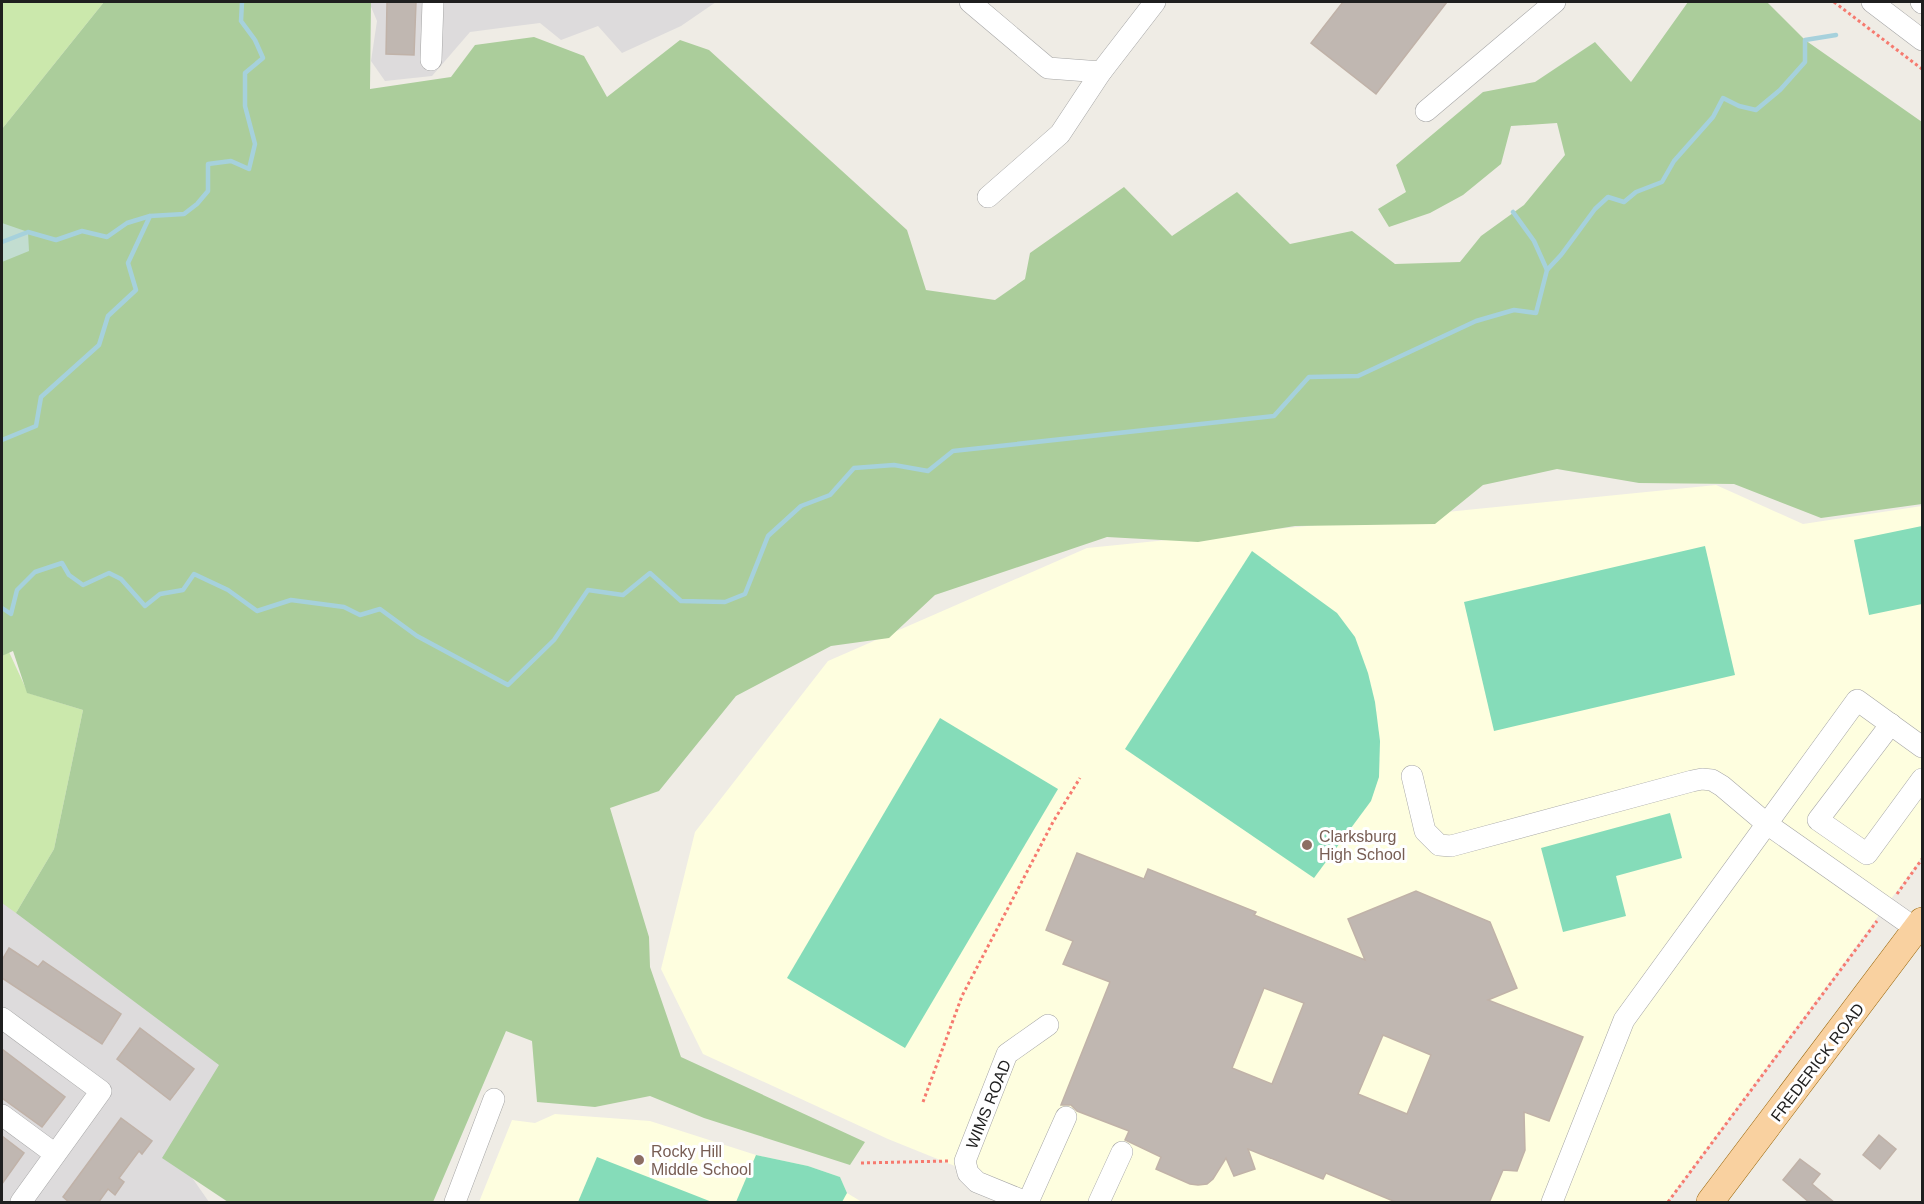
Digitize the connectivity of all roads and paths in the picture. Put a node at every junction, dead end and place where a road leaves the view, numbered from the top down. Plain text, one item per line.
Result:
1 (433, 2) edge
2 (970, 2) edge
3 (1155, 2) edge
4 (1555, 2) edge
5 (1834, 2) edge
6 (1872, 2) edge
7 (1923, 40) edge
8 (431, 60) dead end
9 (1923, 69) edge
10 (1101, 72) junction
11 (1426, 111) dead end
12 (988, 197) dead end
13 (1892, 724) junction
14 (1923, 747) edge
15 (1412, 776) dead end
16 (1080, 778) dead end
17 (1923, 779) edge
18 (1767, 824) junction
19 (1923, 859) edge
20 (1887, 908) junction
21 (1921, 928) edge
22 (2, 1018) edge
23 (1048, 1025) dead end
24 (494, 1099) dead end
25 (923, 1102) dead end
26 (2, 1115) edge
27 (1066, 1117) dead end
28 (1122, 1152) dead end
29 (55, 1154) junction
30 (965, 1161) junction
31 (861, 1163) dead end
32 (29, 1200) edge
33 (455, 1203) edge
34 (1027, 1203) edge
35 (1100, 1203) edge
36 (1552, 1203) edge
37 (1668, 1203) edge
38 (1710, 1203) edge

1 - 8 street
2 - 10 street
3 - 10 street
4 - 11 street
5 - 9 path
6 - 7 street
10 - 12 street
13 - 14 street
13 - 17 street
13 - 18 street
15 - 18 street
16 - 25 path
18 - 20 street
18 - 36 street
19 - 20 path
20 - 21 street
20 - 37 path
21 - 38 main road, FREDERICK ROAD
22 - 29 street
23 - 30 street, WIMS ROAD
24 - 33 street
26 - 29 street
27 - 34 street
28 - 35 street
29 - 32 street
30 - 31 path
30 - 34 street, WIMS ROAD

